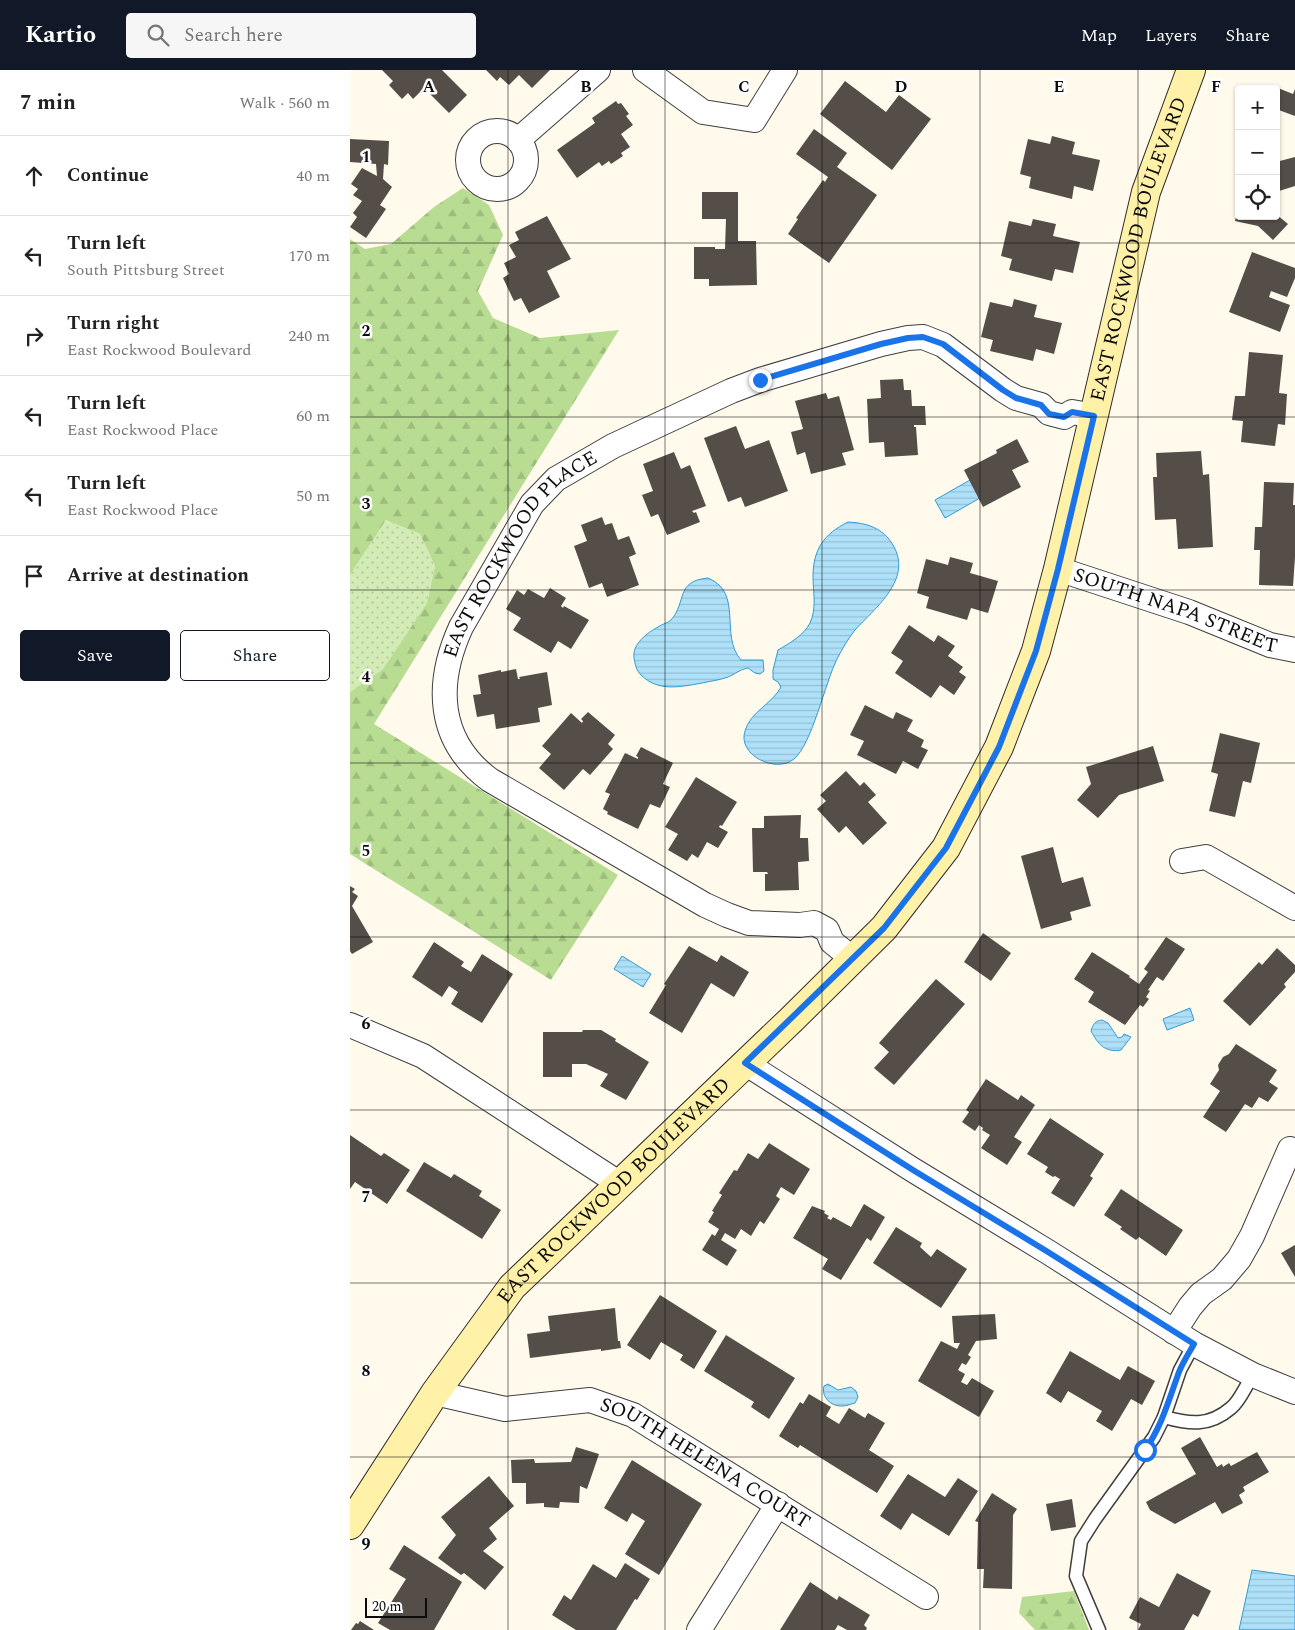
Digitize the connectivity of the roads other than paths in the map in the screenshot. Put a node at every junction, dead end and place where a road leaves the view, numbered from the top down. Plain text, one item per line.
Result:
1 (598, 70) edge
2 (645, 70) edge
3 (786, 70) edge
4 (1191, 70) edge
5 (518, 140) dead end
6 (1083, 414) junction
7 (1058, 569) junction
8 (1295, 650) edge
9 (1182, 862) dead end
10 (1295, 908) edge
11 (852, 959) junction
12 (350, 1025) edge
13 (745, 1063) junction
14 (1290, 1149) dead end
15 (620, 1184) junction
16 (1174, 1332) junction
17 (1194, 1344) junction
18 (1252, 1375) junction
19 (1295, 1392) edge
20 (435, 1393) junction
21 (1164, 1417) junction
22 (778, 1504) junction
23 (350, 1525) edge
24 (926, 1597) dead end
25 (699, 1630) edge
26 (1099, 1630) edge

1 - 5 street
2 - 3 street
4 - 6 street, EAST ROCKWOOD BOULEVARD
6 - 7 street, EAST ROCKWOOD BOULEVARD
6 - 11 street, EAST ROCKWOOD PLACE
7 - 8 street, SOUTH NAPA STREET
7 - 11 street, EAST ROCKWOOD BOULEVARD
9 - 10 street
11 - 13 street, EAST ROCKWOOD BOULEVARD
12 - 15 street
13 - 15 street, EAST ROCKWOOD BOULEVARD
13 - 16 street
14 - 16 street
15 - 20 street, EAST ROCKWOOD BOULEVARD
16 - 17 street
17 - 18 street
17 - 21 lane
18 - 19 street
18 - 21 lane
20 - 22 street, SOUTH HELENA COURT
20 - 23 street, EAST ROCKWOOD BOULEVARD
21 - 26 lane
22 - 24 street, SOUTH HELENA COURT
22 - 25 street

